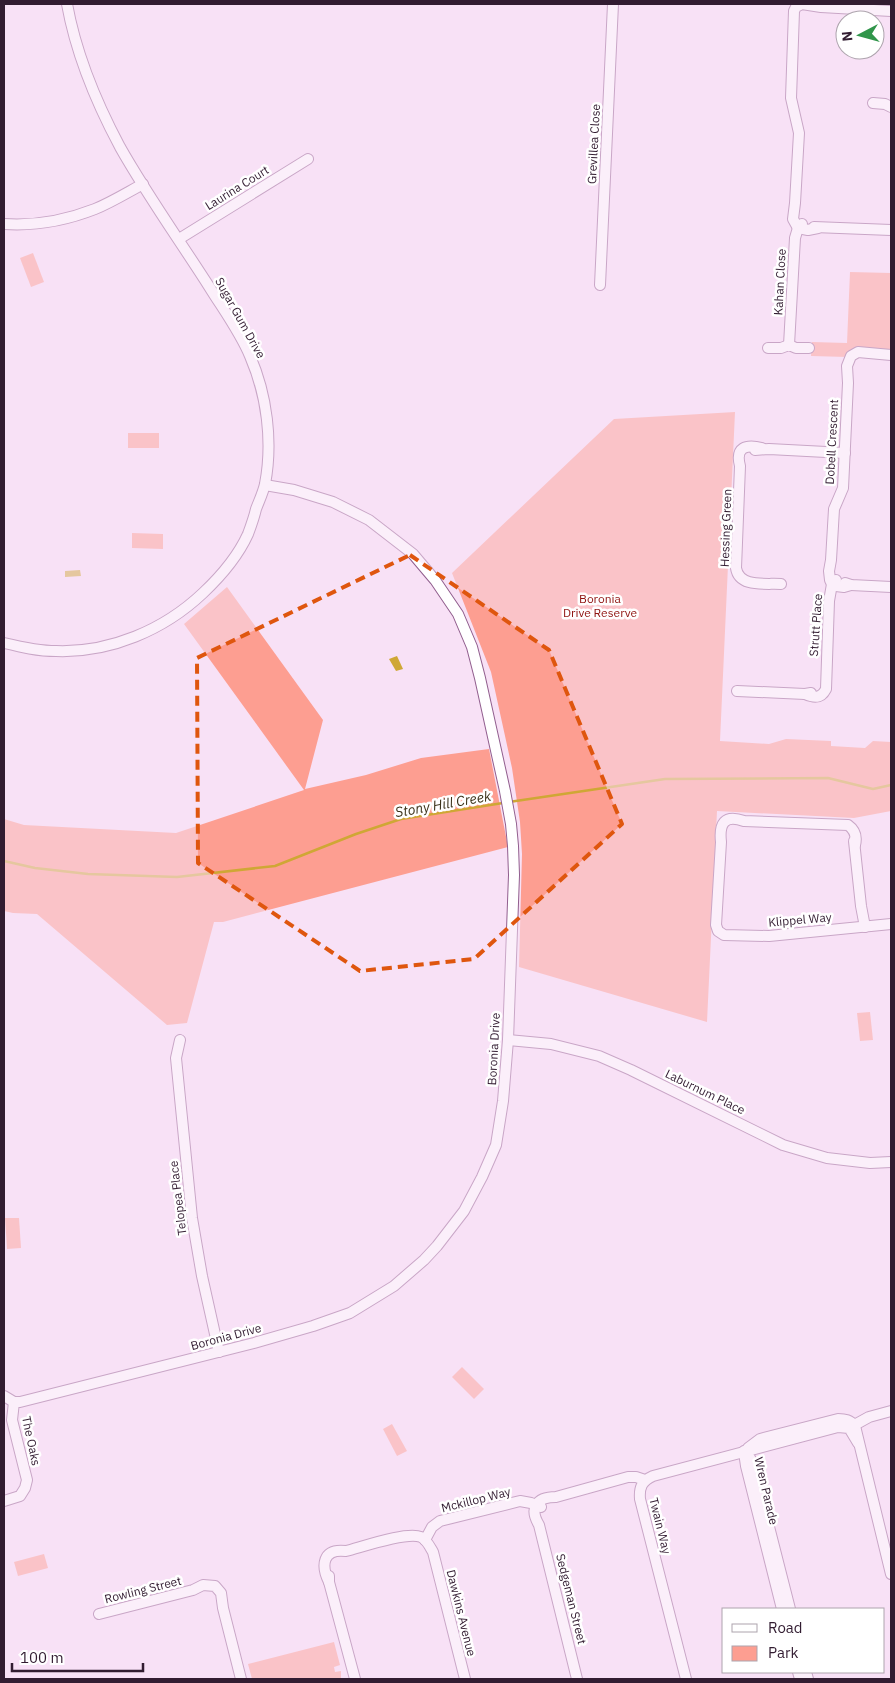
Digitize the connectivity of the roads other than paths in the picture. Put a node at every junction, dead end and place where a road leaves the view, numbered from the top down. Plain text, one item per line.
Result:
1 (67, 4) edge
2 (613, 4) edge
3 (802, 6) edge
4 (838, 6) edge
5 (891, 11) edge
6 (874, 103) dead end
7 (891, 107) edge
8 (308, 159) dead end
9 (143, 184) junction
10 (4, 224) edge
11 (800, 225) junction
12 (891, 230) edge
13 (179, 239) junction
14 (600, 285) dead end
15 (789, 345) junction
16 (768, 348) dead end
17 (808, 348) dead end
18 (891, 355) edge
19 (845, 453) junction
20 (265, 485) junction
21 (834, 582) junction
22 (781, 584) dead end
23 (891, 587) edge
24 (4, 643) edge
25 (737, 691) dead end
26 (891, 924) edge
27 (863, 927) junction
28 (180, 1040) dead end
29 (508, 1040) junction
30 (891, 1162) edge
31 (219, 1352) junction
32 (4, 1396) edge
33 (14, 1402) junction
34 (891, 1411) edge
35 (852, 1427) junction
36 (744, 1451) junction
37 (643, 1483) junction
38 (4, 1501) edge
39 (539, 1506) junction
40 (426, 1537) junction
41 (891, 1574) edge
42 (782, 1608) edge
43 (790, 1608) edge
44 (99, 1614) dead end
45 (351, 1667) junction
46 (241, 1679) edge
47 (350, 1679) edge
48 (355, 1679) edge
49 (465, 1679) edge
50 (577, 1679) edge
51 (686, 1679) edge

1 - 9 street, Sugar Gum Drive
2 - 14 street, Grevillea Close
3 - 4 street
3 - 11 street
4 - 5 street
6 - 7 street
8 - 13 street, Laurina Court
9 - 10 street
9 - 13 street, Sugar Gum Drive
11 - 12 street
11 - 15 street, Kahan Close
13 - 20 street, Sugar Gum Drive
15 - 16 street
15 - 17 street
18 - 19 street, Dobell Crescent
19 - 21 street, Dobell Crescent
19 - 22 street, Hessing Green
20 - 24 street, Sugar Gum Drive
20 - 29 street, Boronia Drive
21 - 23 street
21 - 25 street, Strutt Place
26 - 27 street, Klippel Way
27 - 27 street, Klippel Way
28 - 31 street, Telopea Place
29 - 30 street, Laburnum Place
29 - 31 street, Boronia Drive
31 - 33 street, Boronia Drive
32 - 33 street
33 - 38 street, The Oaks
34 - 35 street
35 - 36 street
35 - 41 street
36 - 37 street
36 - 42 street, Wren Parade
36 - 43 street, Wren Parade
37 - 39 street
37 - 51 street, Twain Way
39 - 40 street, Mckillop Way
39 - 50 street, Sedgeman Street
40 - 45 street
40 - 49 street, Dawkins Avenue
44 - 46 street, Rowling Street
45 - 47 street
45 - 48 street

